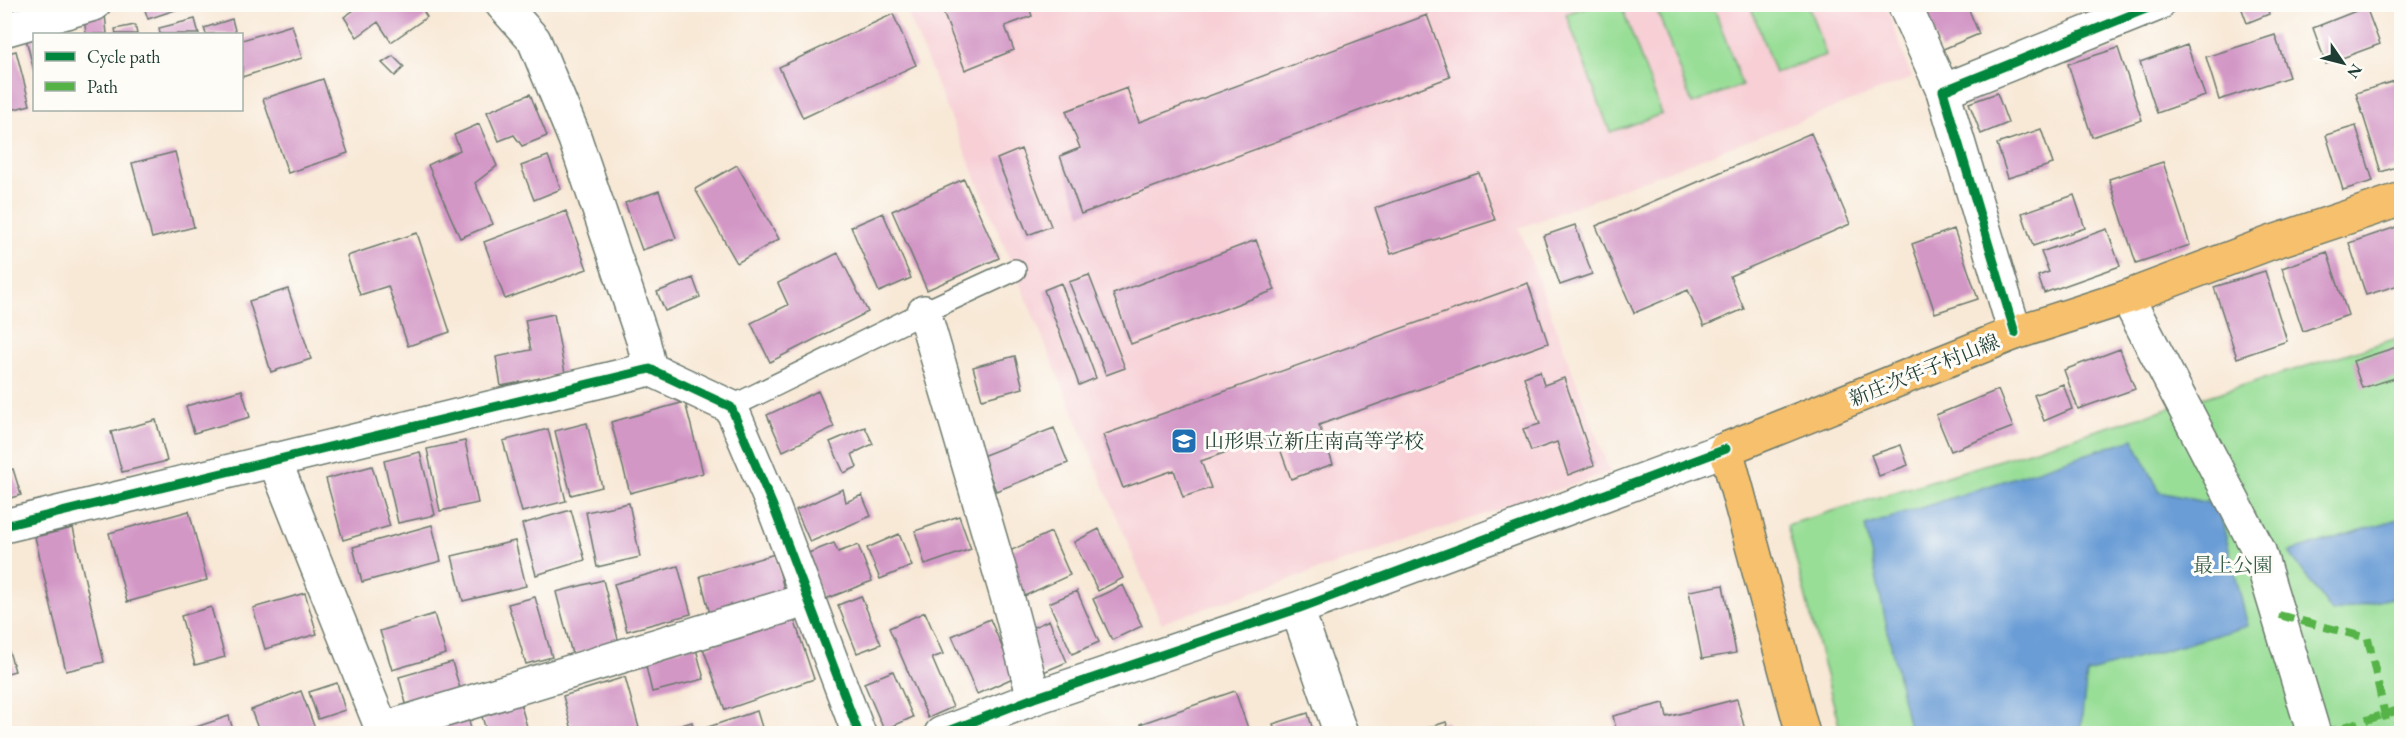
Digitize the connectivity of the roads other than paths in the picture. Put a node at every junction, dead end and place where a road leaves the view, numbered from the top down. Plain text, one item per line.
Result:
1 (94, 4) edge
2 (502, 4) edge
3 (1904, 4) edge
4 (2158, 4) edge
5 (4, 30) edge
6 (1943, 91) junction
7 (2402, 199) edge
8 (1015, 270) dead end
9 (2127, 297) junction
10 (924, 312) junction
11 (2015, 333) junction
12 (650, 369) junction
13 (731, 407) junction
14 (1726, 449) junction
15 (274, 459) junction
16 (4, 526) edge
17 (809, 599) junction
18 (1297, 609) junction
19 (1034, 698) junction
20 (383, 731) edge
21 (859, 734) edge
22 (941, 734) edge
23 (1341, 734) edge
24 (1803, 734) edge
25 (2314, 734) edge

1 - 5 street
2 - 12 street
3 - 6 street
4 - 6 street
6 - 11 street
7 - 9 main road, 新庄次年子村山線
8 - 10 lane
9 - 11 main road, 新庄次年子村山線
9 - 25 street
10 - 13 lane
10 - 19 street
11 - 14 main road, 新庄次年子村山線
12 - 13 street
12 - 15 street
13 - 17 street
14 - 18 street
14 - 24 main road
15 - 16 street
15 - 20 street
17 - 20 street
17 - 21 street
18 - 19 street
18 - 23 street
19 - 22 street

